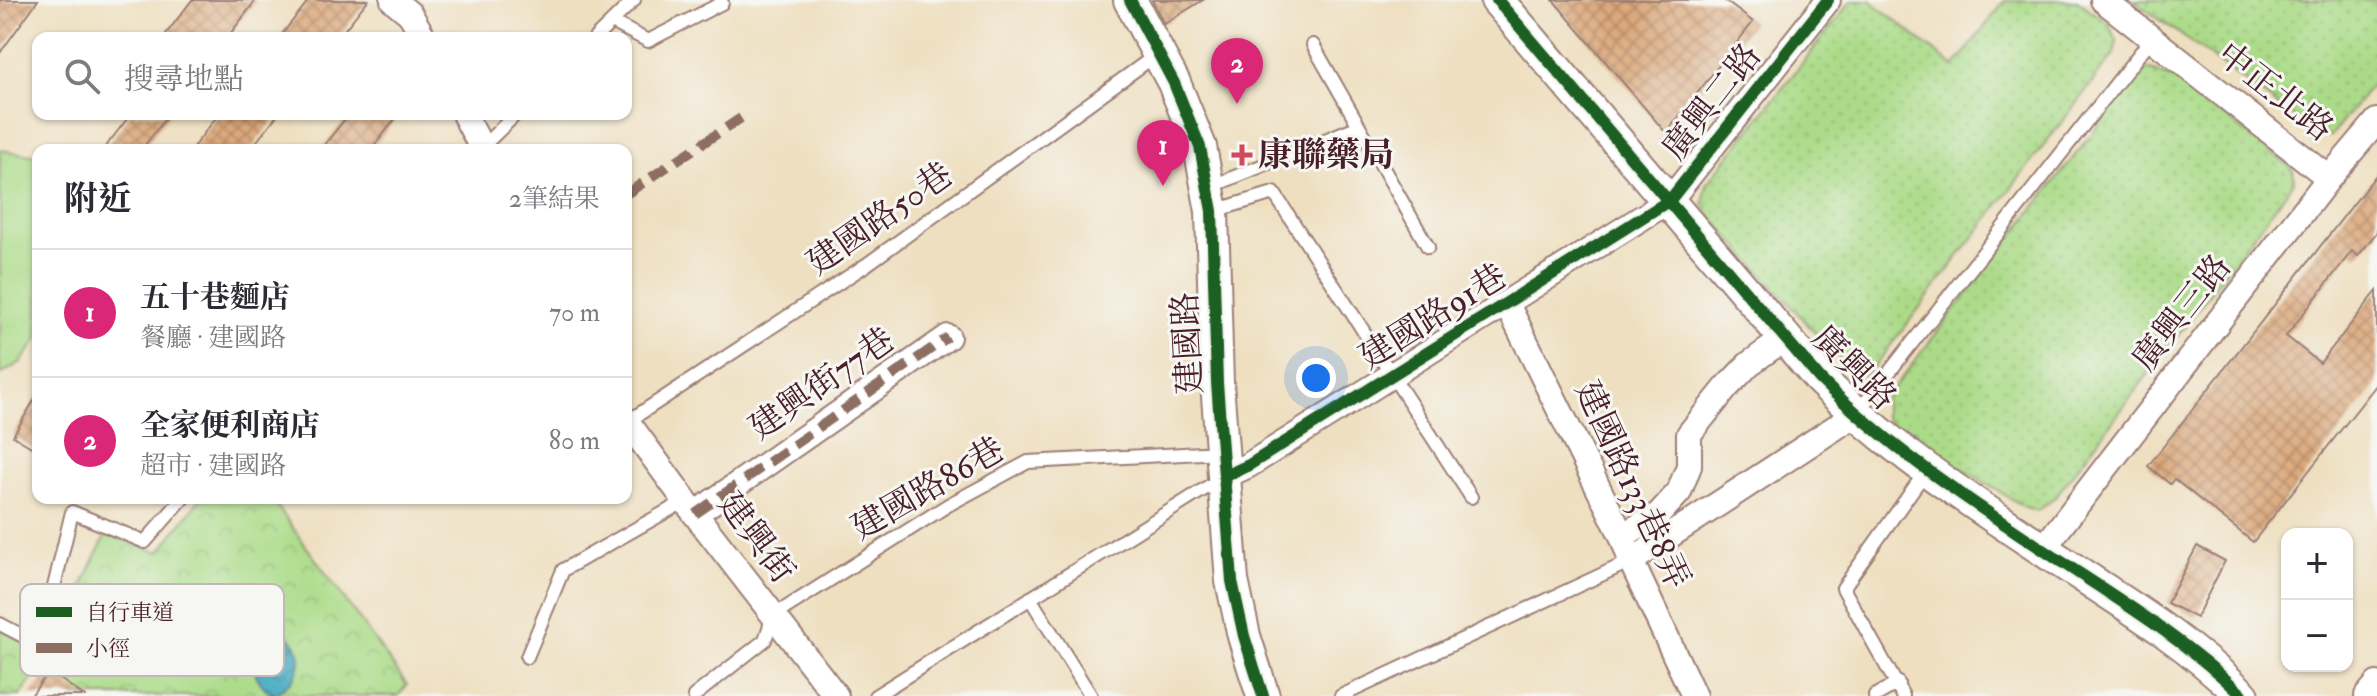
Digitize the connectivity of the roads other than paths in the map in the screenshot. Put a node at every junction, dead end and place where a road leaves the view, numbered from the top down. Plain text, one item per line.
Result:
1 (634, 0) edge
2 (1130, 0) edge
3 (1497, 0) edge
4 (1828, 0) edge
5 (2103, 0) edge
6 (722, 3) dead end
7 (408, 5) edge
8 (612, 22) junction
9 (421, 32) edge
10 (601, 32) edge
11 (631, 32) edge
12 (632, 33) edge
13 (2152, 38) junction
14 (1313, 45) dead end
15 (1158, 53) junction
16 (467, 120) edge
17 (510, 120) edge
18 (2377, 121) edge
19 (1359, 126) junction
20 (479, 144) edge
21 (486, 144) edge
22 (2329, 178) junction
23 (1210, 200) junction
24 (1670, 200) junction
25 (1428, 247) dead end
26 (1507, 304) junction
27 (948, 337) dead end
28 (1785, 338) junction
29 (1392, 376) junction
30 (1856, 414) junction
31 (632, 418) edge
32 (632, 428) edge
33 (1223, 464) junction
34 (1926, 471) junction
35 (1471, 497) dead end
36 (178, 504) edge
37 (690, 508) junction
38 (1622, 536) junction
39 (2043, 549) junction
40 (1631, 561) junction
41 (55, 584) edge
42 (1030, 598) junction
43 (773, 616) junction
44 (0, 624) edge
45 (20, 634) edge
46 (527, 657) dead end
47 (1898, 683) junction
48 (2377, 684) edge
49 (2237, 693) edge
50 (694, 696) edge
51 (836, 696) edge
52 (875, 696) edge
53 (1091, 696) edge
54 (1263, 696) edge
55 (1341, 696) edge
56 (1694, 696) edge
57 (1875, 696) edge
58 (1903, 696) edge
59 (2367, 696) edge

1 - 8 lane
2 - 15 street, 建國路
3 - 24 street, 廣興路
4 - 24 street, 廣興二路
5 - 13 street, 中正北路
6 - 12 lane
7 - 9 street
8 - 10 lane
8 - 11 lane
13 - 22 street, 中正北路
13 - 30 lane
14 - 19 lane
15 - 23 street, 建國路
15 - 31 lane, 建國路50巷
16 - 20 street
17 - 21 lane
18 - 22 street, 廣興三路
19 - 23 lane
19 - 25 lane
22 - 39 street, 廣興三路
23 - 29 lane
23 - 33 street, 建國路
24 - 26 street, 建國路91巷
24 - 28 street, 廣興路
26 - 29 street, 建國路91巷
26 - 38 street, 建國路133巷8弄
27 - 37 street, 建興街77巷
28 - 30 street, 廣興路
28 - 38 street
29 - 33 street, 建國路91巷
29 - 35 lane
30 - 34 street, 廣興路
30 - 40 street
32 - 37 street, 建興街
33 - 42 lane
33 - 43 lane, 建國路86巷
33 - 54 street, 建國路
34 - 39 street, 廣興路
34 - 47 lane
36 - 41 lane
37 - 43 street, 建興街
37 - 46 lane
38 - 40 street, 建國路133巷8弄
39 - 49 street, 廣興路
40 - 55 lane
40 - 56 street, 建國路133巷8弄
42 - 52 lane
42 - 53 lane
43 - 50 lane
43 - 51 street, 建興街
44 - 45 lane
47 - 57 lane
47 - 58 lane
48 - 59 street

